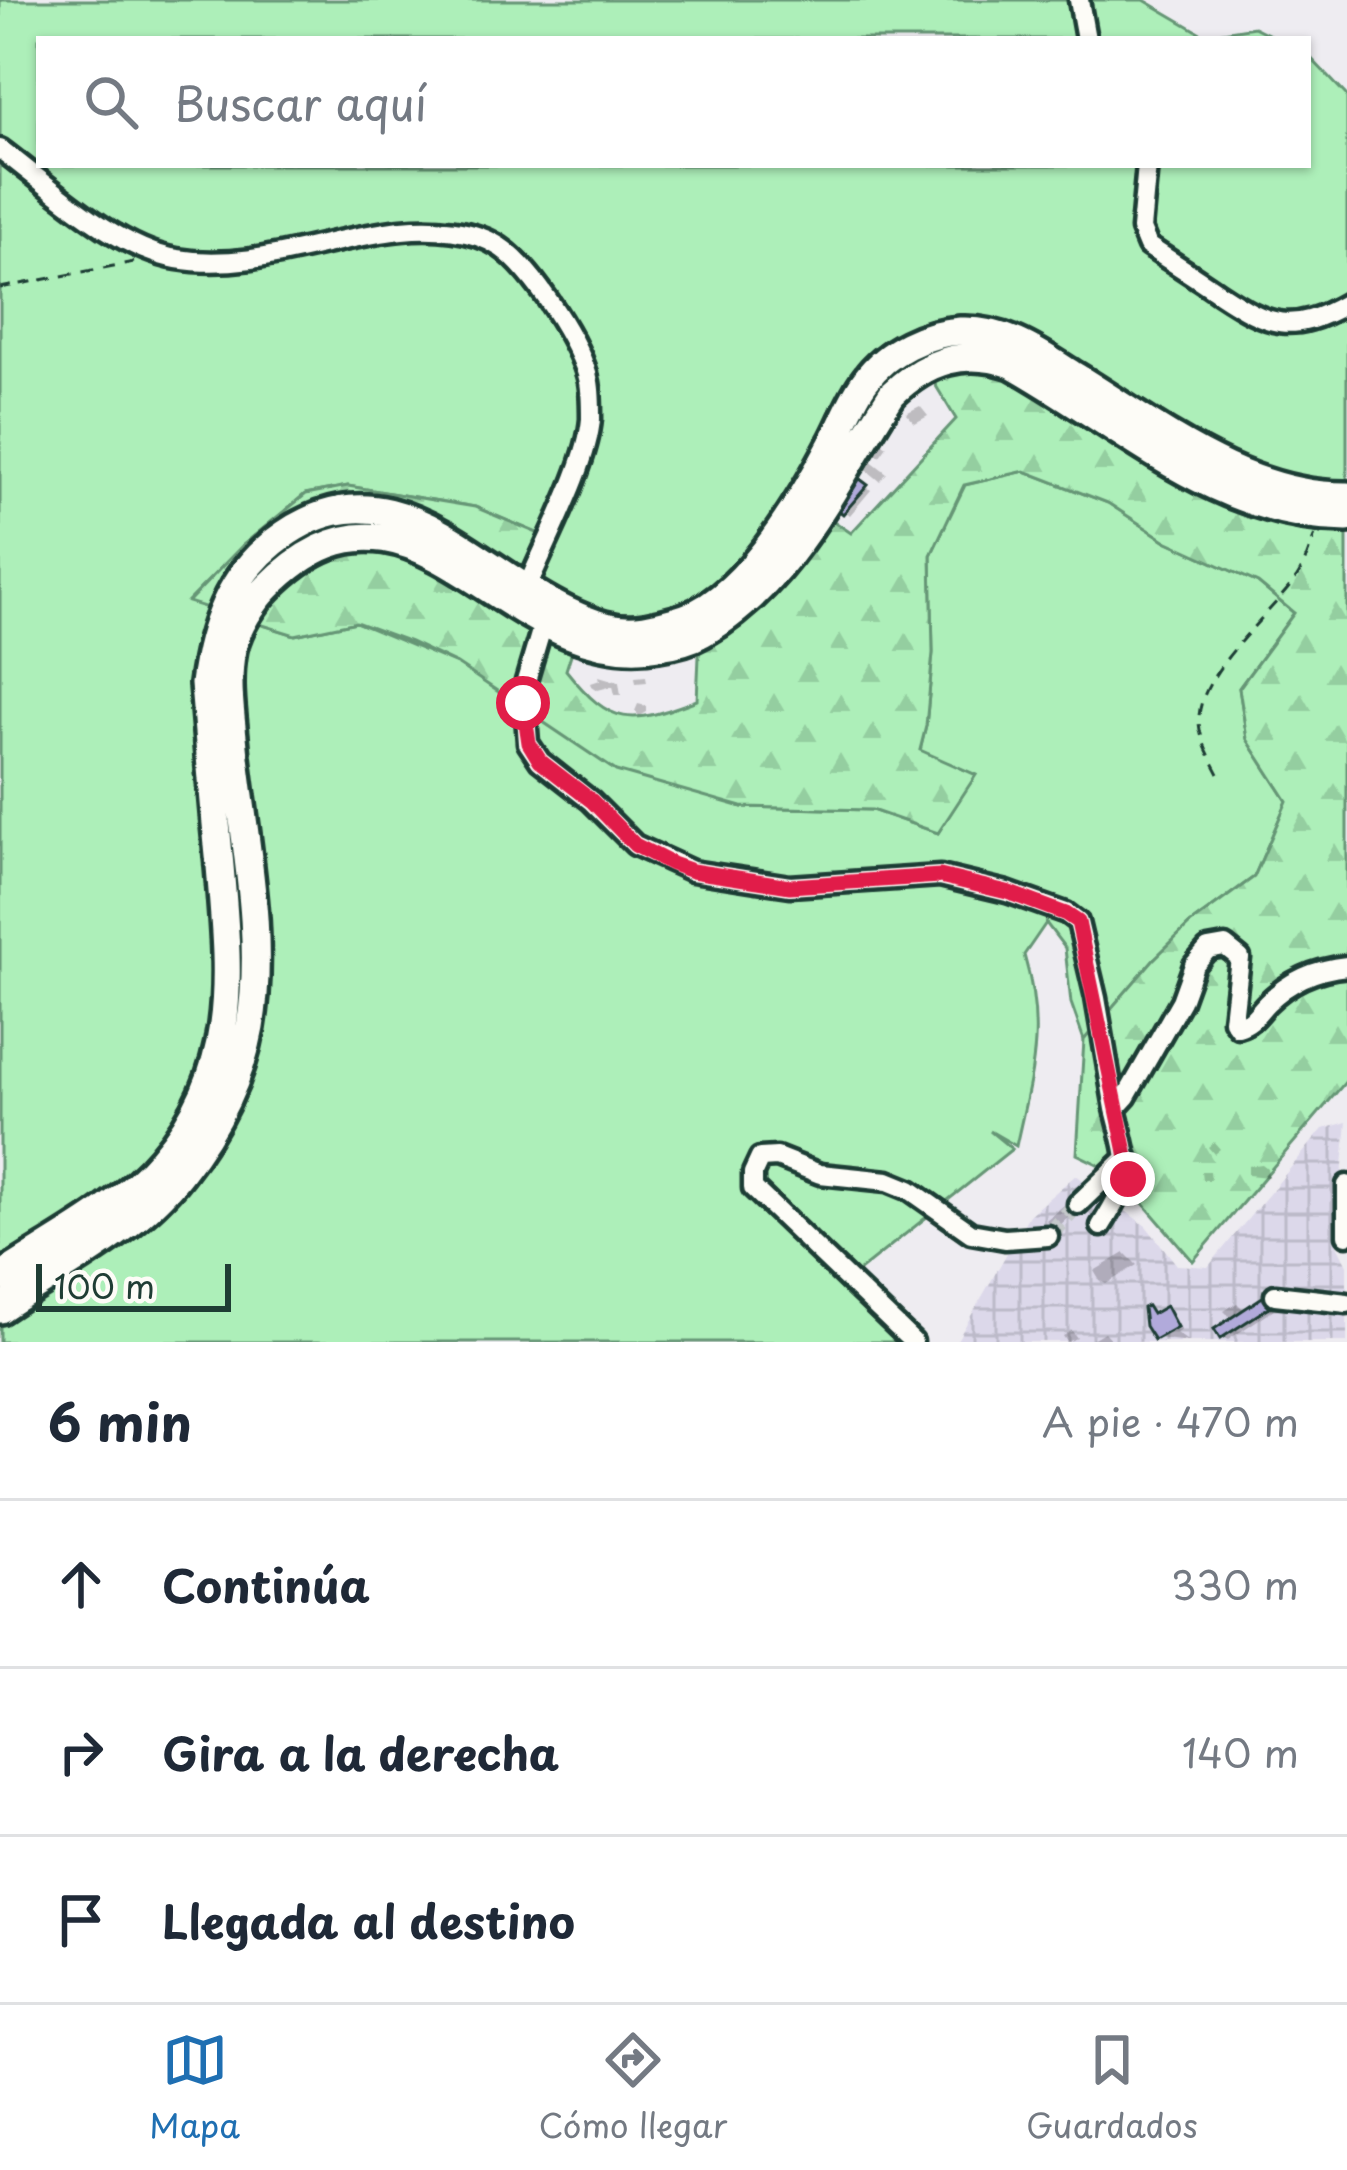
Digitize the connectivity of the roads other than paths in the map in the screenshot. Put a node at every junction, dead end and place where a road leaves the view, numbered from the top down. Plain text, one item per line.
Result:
1 (1079, 0) edge
2 (1085, 36) edge
3 (0, 149) edge
4 (1147, 168) edge
5 (1347, 303) edge
6 (1347, 496) edge
7 (1334, 518) edge
8 (526, 590) junction
9 (543, 624) junction
10 (1347, 966) edge
11 (1115, 1109) junction
12 (1127, 1157) junction
13 (1347, 1185) edge
14 (1078, 1204) tunnel mouth
15 (1102, 1226) dead end
16 (1347, 1235) edge
17 (1048, 1236) dead end
18 (0, 1277) edge
19 (1275, 1295) dead end
20 (1347, 1303) edge
21 (0, 1309) edge
22 (913, 1342) edge

1 - 2 street
3 - 8 street
4 - 5 street
6 - 8 highway
7 - 9 highway
8 - 18 highway
9 - 11 street
9 - 21 highway
10 - 11 street
11 - 12 street
12 - 14 street
12 - 15 street
13 - 16 street
17 - 22 street
19 - 20 street

